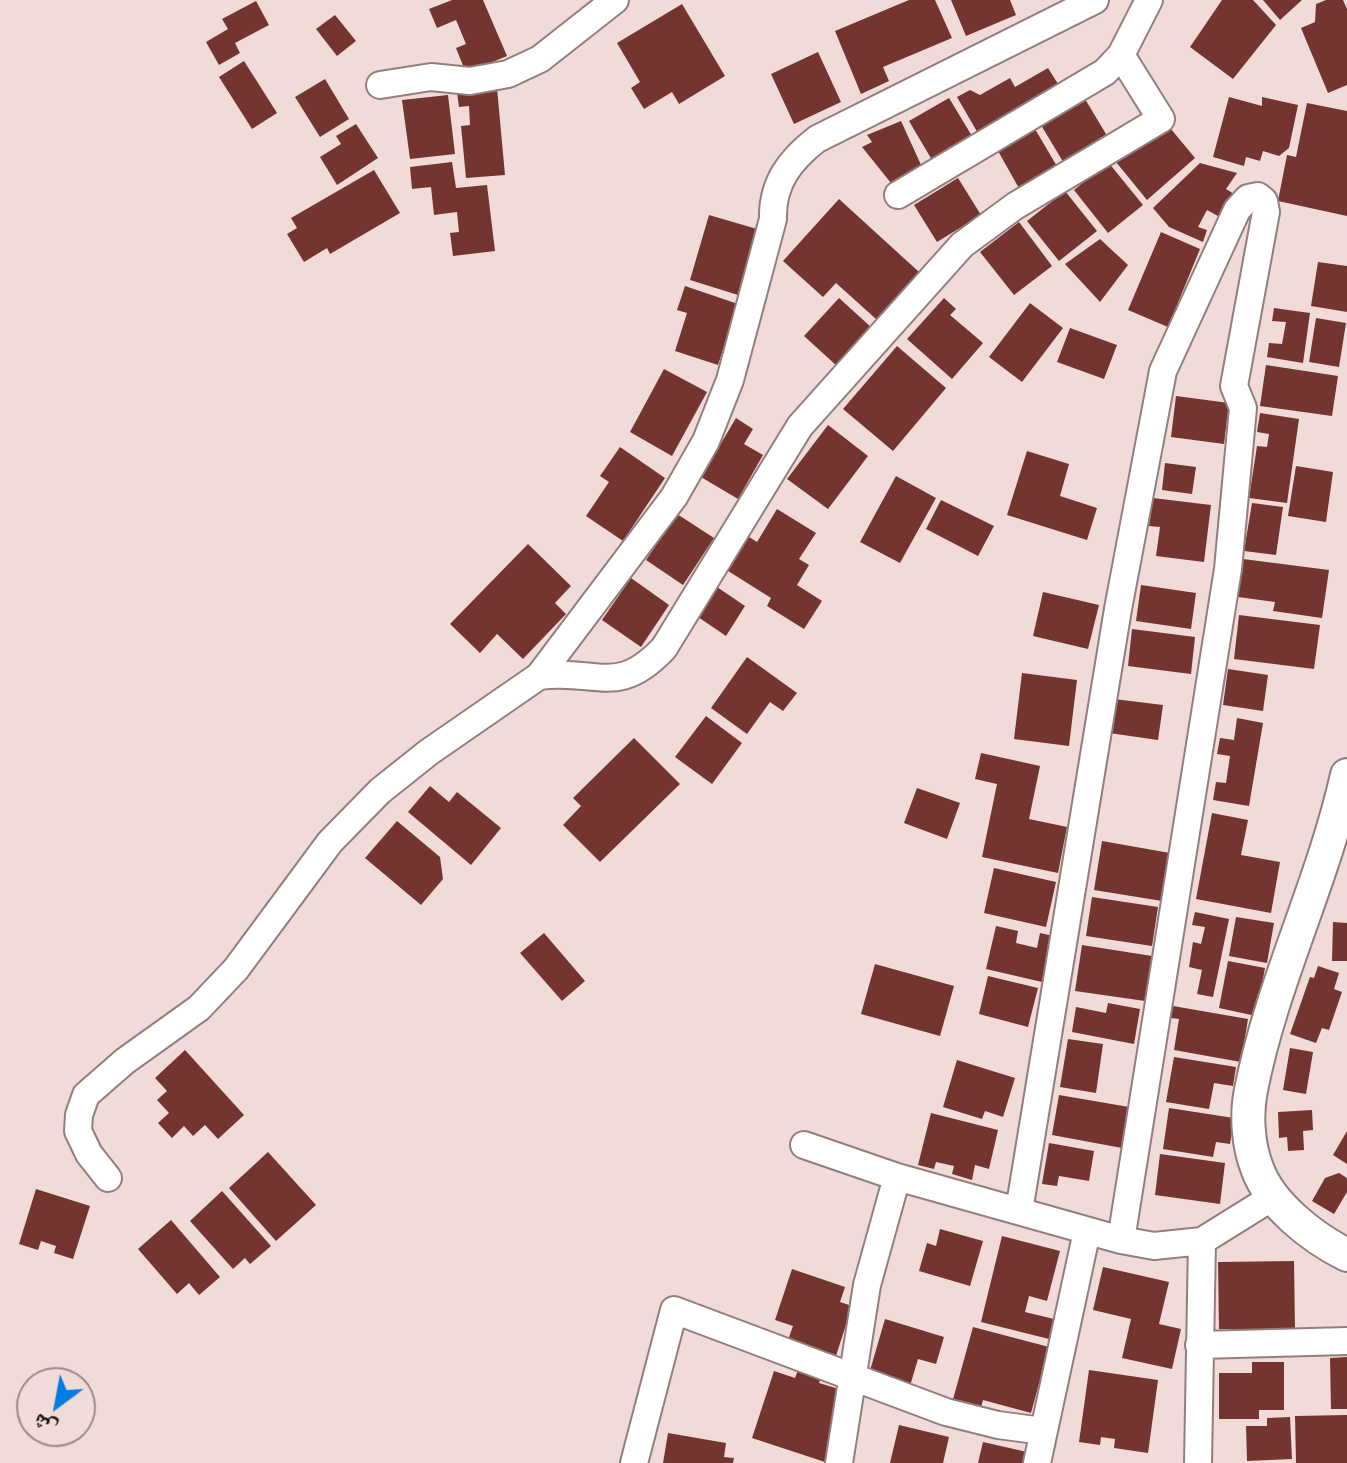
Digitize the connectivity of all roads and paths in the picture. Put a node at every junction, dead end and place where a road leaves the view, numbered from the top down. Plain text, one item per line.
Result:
1 (615, 0) edge
2 (1095, 0) edge
3 (1149, 0) edge
4 (1121, 55) junction
5 (380, 85) dead end
6 (898, 195) dead end
7 (539, 676) junction
8 (1347, 775) edge
9 (804, 1145) dead end
10 (897, 1177) junction
11 (108, 1178) dead end
12 (1271, 1198) junction
13 (1019, 1211) junction
14 (1087, 1231) junction
15 (1121, 1240) junction
16 (1202, 1241) junction
17 (1347, 1255) edge
18 (1347, 1341) edge
19 (1199, 1345) junction
20 (854, 1378) junction
21 (1043, 1431) junction
22 (634, 1463) edge
23 (839, 1463) edge
24 (1037, 1463) edge
25 (1198, 1463) edge

1 - 5 street
2 - 7 street
3 - 4 street
4 - 6 street
4 - 7 street
7 - 11 street
8 - 12 street
9 - 10 street
10 - 13 street
10 - 20 street
12 - 16 street
12 - 17 street
13 - 14 street
13 - 15 street
14 - 15 street
14 - 21 street
15 - 16 street
16 - 19 street
18 - 19 street
19 - 25 street
20 - 21 street
20 - 22 street
20 - 23 street
21 - 24 street

